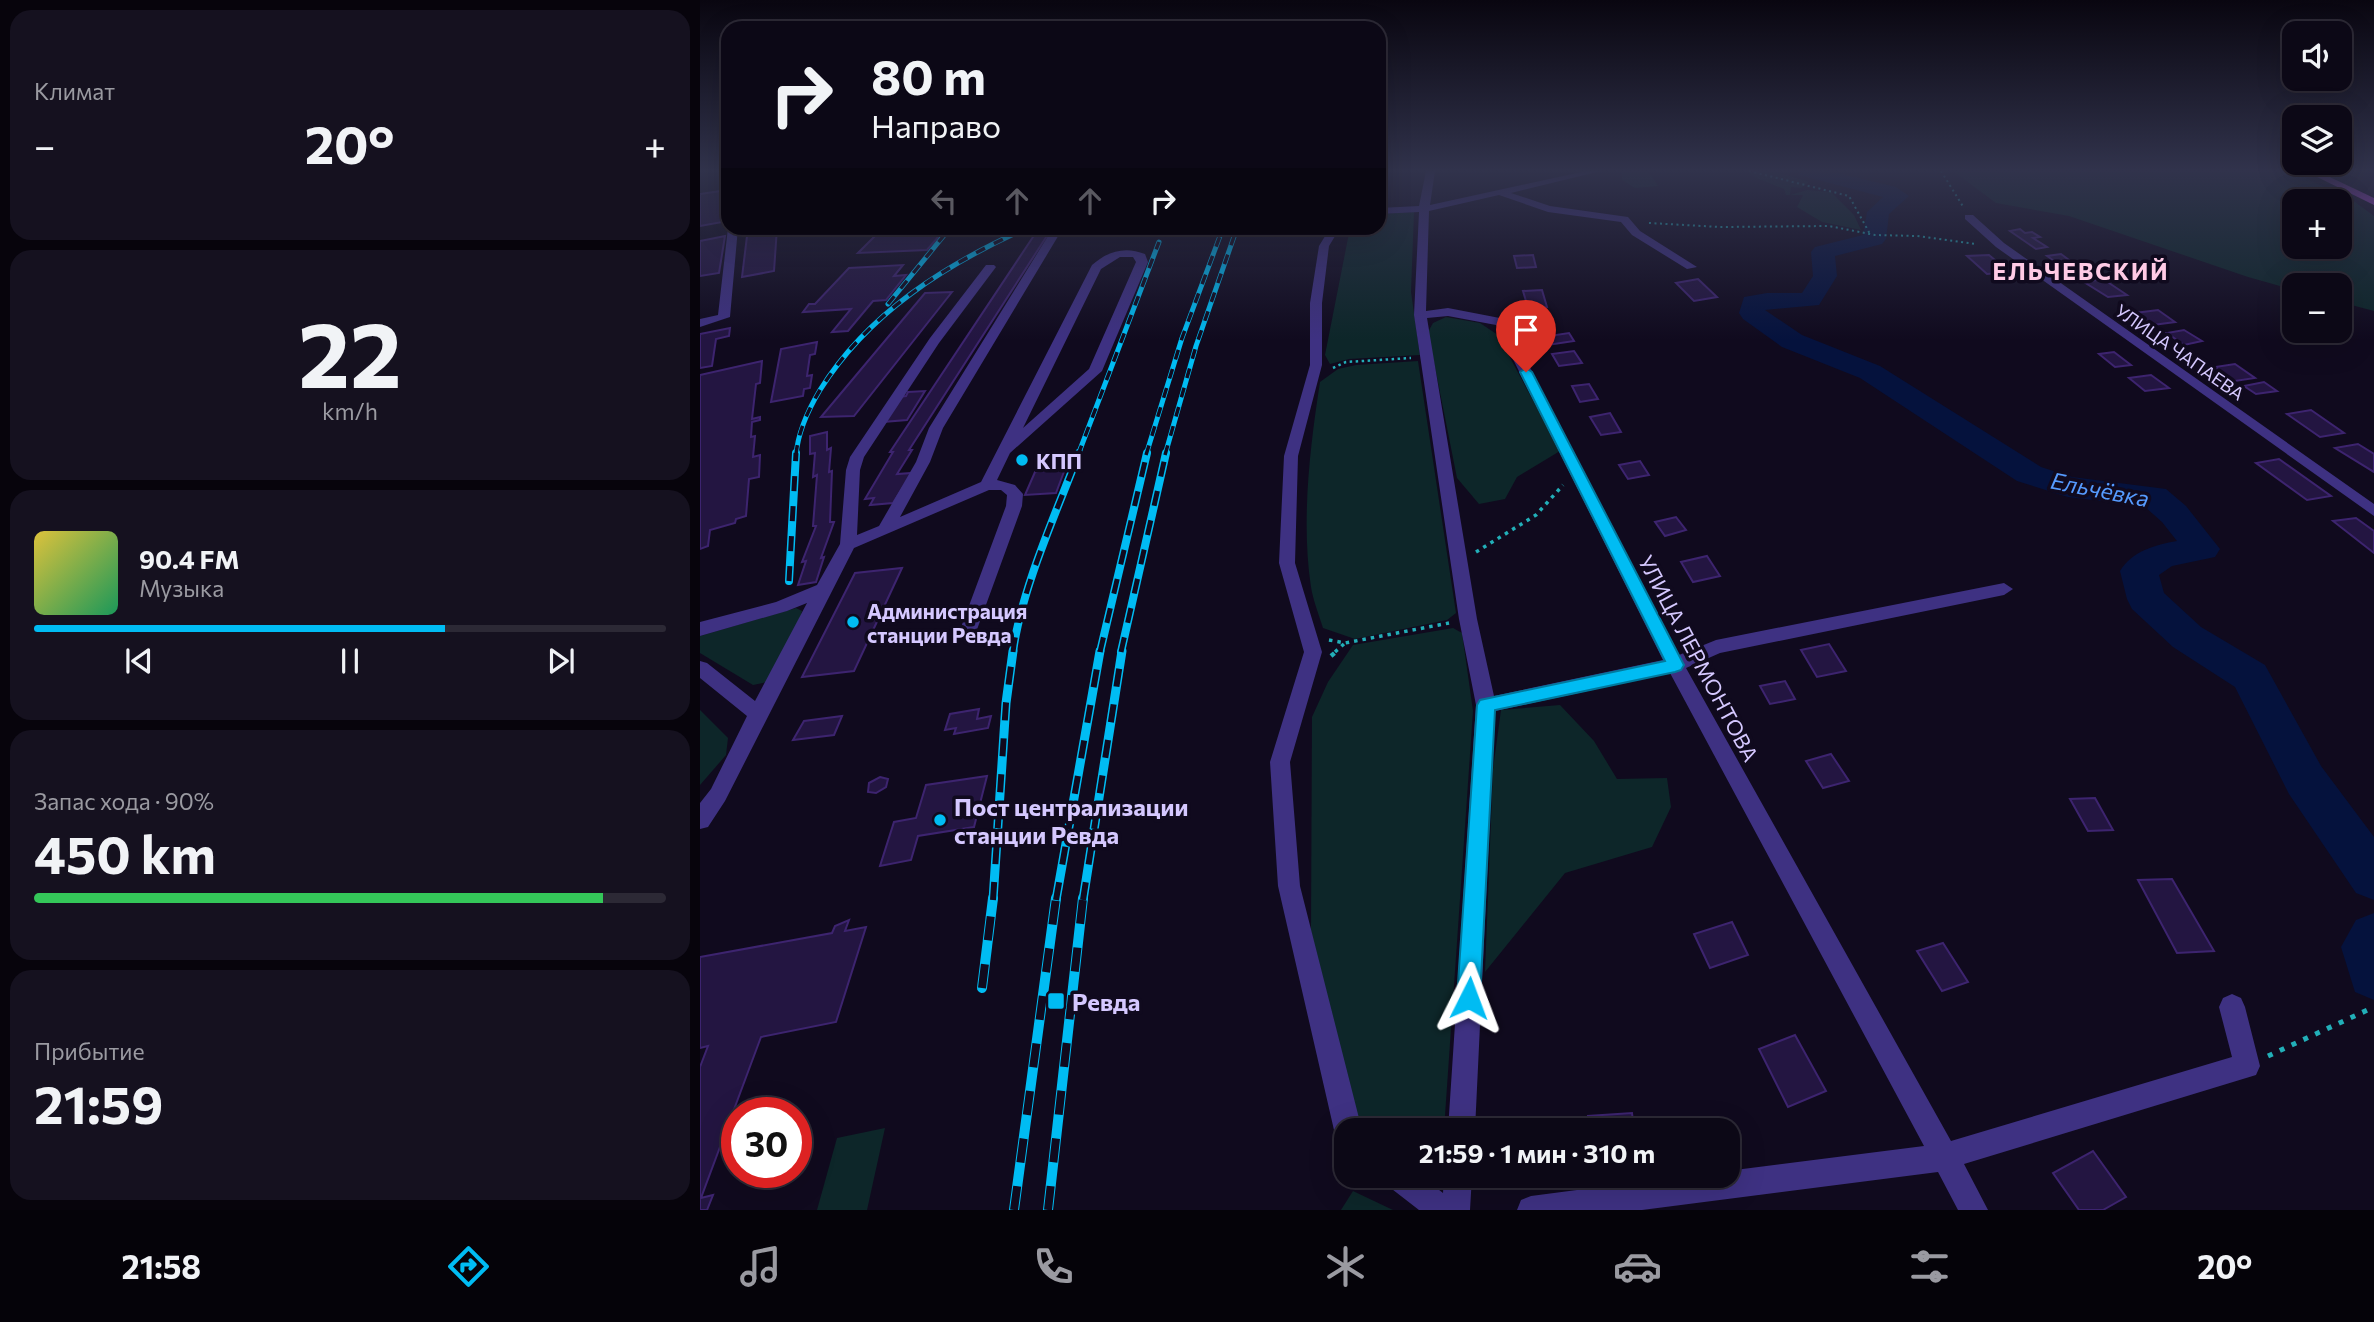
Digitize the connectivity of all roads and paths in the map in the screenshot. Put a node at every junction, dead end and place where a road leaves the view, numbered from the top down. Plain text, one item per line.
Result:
1 (1423, 227) edge
2 (1631, 227) edge
3 (1837, 227) edge
4 (1866, 227) edge
5 (1981, 227) edge
6 (1870, 234) junction
7 (732, 235) edge
8 (1054, 235) edge
9 (1331, 235) edge
10 (2000, 244) junction
11 (990, 267) dead end
12 (1691, 267) dead end
13 (1420, 315) junction
14 (700, 323) edge
15 (1427, 357) junction
16 (1313, 377) junction
17 (1006, 450) junction
18 (1576, 471) junction
19 (987, 485) junction
20 (2374, 511) edge
21 (885, 530) junction
22 (848, 544) junction
23 (1459, 563) junction
24 (823, 589) junction
25 (2004, 589) dead end
26 (1468, 619) junction
27 (700, 629) edge
28 (969, 630) dead end
29 (1308, 636) junction
30 (1675, 665) junction
31 (700, 668) edge
32 (1486, 705) junction
33 (758, 714) junction
34 (700, 820) edge
35 (2232, 1007) dead end
36 (2374, 1007) edge
37 (2247, 1066) junction
38 (1345, 1118) edge
39 (1462, 1118) edge
40 (1943, 1157) junction
41 (1414, 1188) edge
42 (1457, 1188) edge
43 (1443, 1210) edge
44 (1456, 1210) edge
45 (1531, 1210) edge
46 (1974, 1210) edge

1 - 13 street
2 - 12 street
3 - 6 path
4 - 6 path
5 - 10 street, УЛИЦА ЧАПАЕВА
6 - 10 path
7 - 14 street
8 - 21 street
9 - 16 street
10 - 20 street, УЛИЦА ЧАПАЕВА
11 - 22 street
13 - 15 street
13 - 18 street, УЛИЦА ЛЕРМОНТОВА
15 - 16 path
15 - 23 street
16 - 29 street
17 - 17 street
17 - 19 street
18 - 23 path
18 - 30 street, УЛИЦА ЛЕРМОНТОВА
19 - 21 street
19 - 28 street
21 - 22 street
22 - 24 street
23 - 26 street
24 - 27 street
24 - 33 street
25 - 30 street
26 - 29 path
26 - 32 street
29 - 38 street
30 - 32 street
30 - 40 street, УЛИЦА ЛЕРМОНТОВА
31 - 33 street
32 - 39 street
33 - 34 street
35 - 37 street
36 - 37 path
37 - 40 street
40 - 45 street
40 - 46 street, УЛИЦА ЛЕРМОНТОВА
41 - 43 street
42 - 44 street

